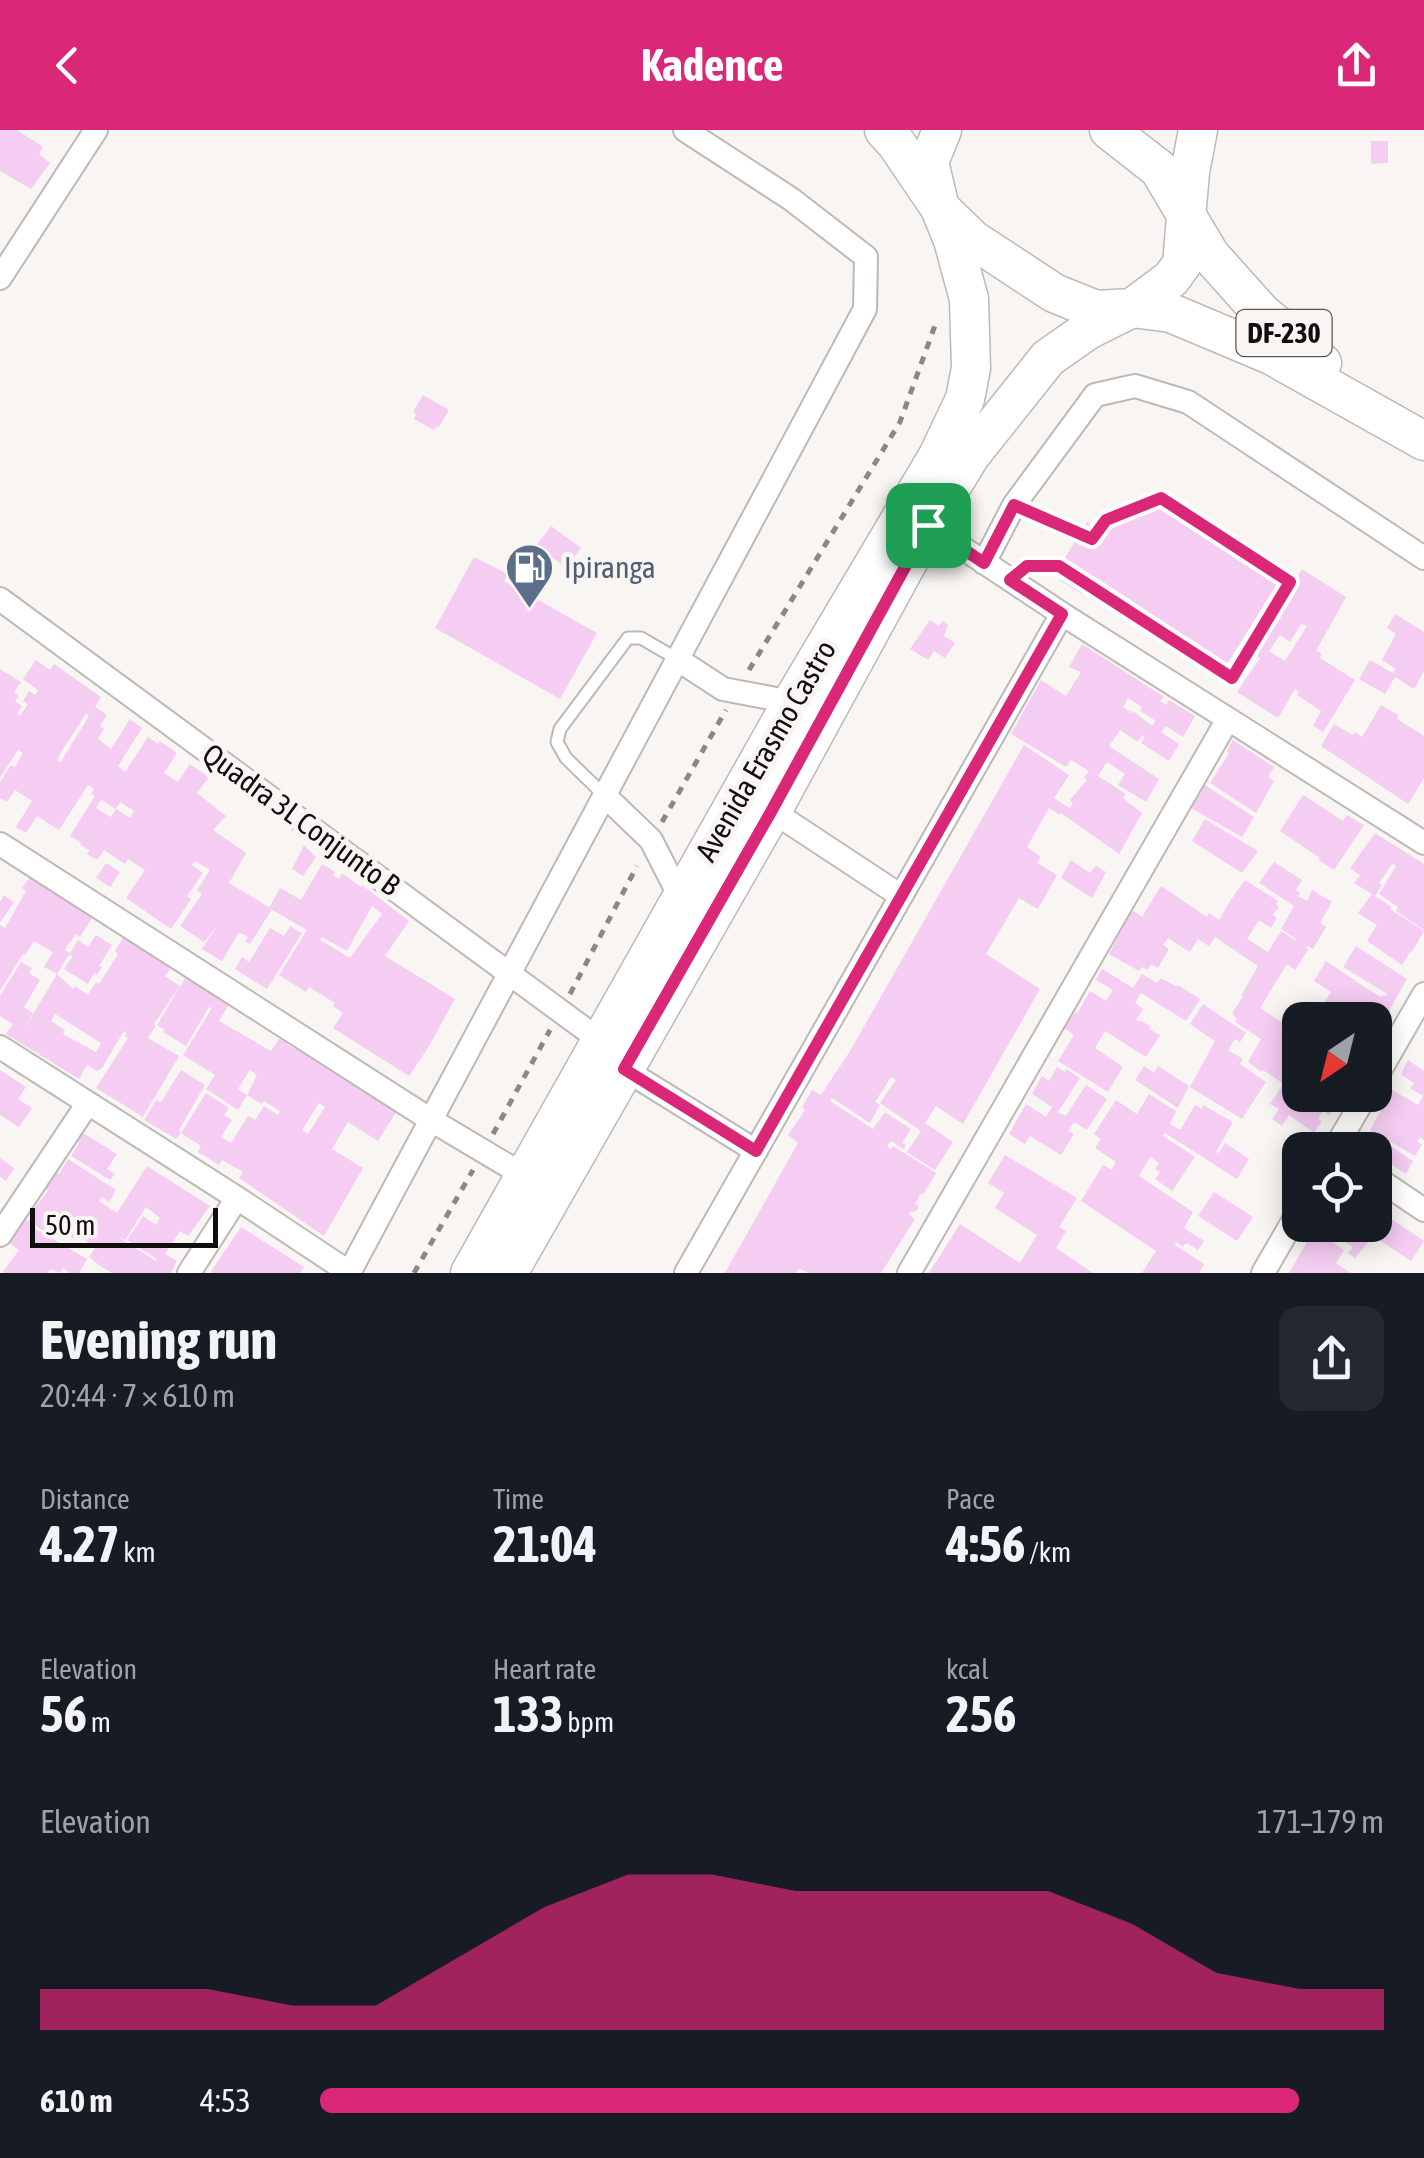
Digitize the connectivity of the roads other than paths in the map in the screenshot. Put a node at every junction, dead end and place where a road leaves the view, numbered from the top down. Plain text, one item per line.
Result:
1 (96, 130) edge
2 (685, 130) edge
3 (884, 130) edge
4 (942, 130) edge
5 (1109, 130) edge
6 (1198, 130) edge
7 (940, 208) junction
8 (1187, 219) junction
9 (0, 278) edge
10 (1132, 308) junction
11 (1413, 434) edge
12 (1014, 505) junction
13 (928, 525) junction
14 (1424, 558) edge
15 (984, 563) junction
16 (1010, 580) junction
17 (0, 599) edge
18 (1062, 614) junction
19 (677, 660) junction
20 (792, 702) junction
21 (1228, 719) junction
22 (604, 795) junction
23 (772, 810) junction
24 (1424, 843) edge
25 (0, 844) edge
26 (901, 896) junction
27 (682, 899) junction
28 (509, 973) junction
29 (1424, 994) edge
30 (0, 1047) edge
31 (1392, 1050) edge
32 (613, 1055) junction
33 (88, 1102) junction
34 (431, 1120) junction
35 (756, 1151) junction
36 (525, 1176) junction
37 (1392, 1188) edge
38 (237, 1198) junction
39 (1424, 1210) edge
40 (0, 1235) edge
41 (1282, 1240) edge
42 (189, 1273) edge
43 (349, 1273) edge
44 (470, 1273) edge
45 (508, 1273) edge
46 (686, 1273) edge
47 (909, 1273) edge
48 (1263, 1273) edge

1 - 9 street
2 - 19 street
3 - 7 main road, DF-230 / DF-230
4 - 7 main road
5 - 8 main road, DF-230
6 - 8 main road, Avenida Erasmo Castro
7 - 10 main road, DF-230 / DF-230
7 - 20 main road, Avenida Erasmo Castro
8 - 10 main road, Avenida Erasmo Castro
8 - 11 main road, DF-230 / DF-230
10 - 11 main road, DF-230 / DF-230
10 - 13 main road, Avenida Erasmo Castro
12 - 14 street
12 - 15 street
12 - 16 lane
13 - 15 street
13 - 23 main road, Avenida Erasmo Castro
15 - 16 street
16 - 18 street
17 - 28 street, Quadra 3L Conjunto B
18 - 21 street
18 - 26 street
19 - 20 street
19 - 22 street
19 - 22 lane
20 - 27 main road, Avenida Erasmo Castro
21 - 24 street
21 - 47 street
22 - 27 street
22 - 28 street
23 - 26 street
23 - 32 main road, Avenida Erasmo Castro
25 - 34 street
26 - 35 street
27 - 32 main road, Avenida Erasmo Castro
28 - 32 street, Quadra 3L Conjunto B
28 - 34 street
29 - 31 street
30 - 33 street
32 - 35 street, Quadra 3L Conjunto B
32 - 36 main road, Avenida Erasmo Castro
32 - 45 main road, Avenida Erasmo Castro
33 - 38 street
33 - 40 street
34 - 36 street
34 - 43 street
35 - 46 street
36 - 44 main road, Avenida Erasmo Castro
37 - 39 street
38 - 42 street
38 - 43 street
41 - 48 street

